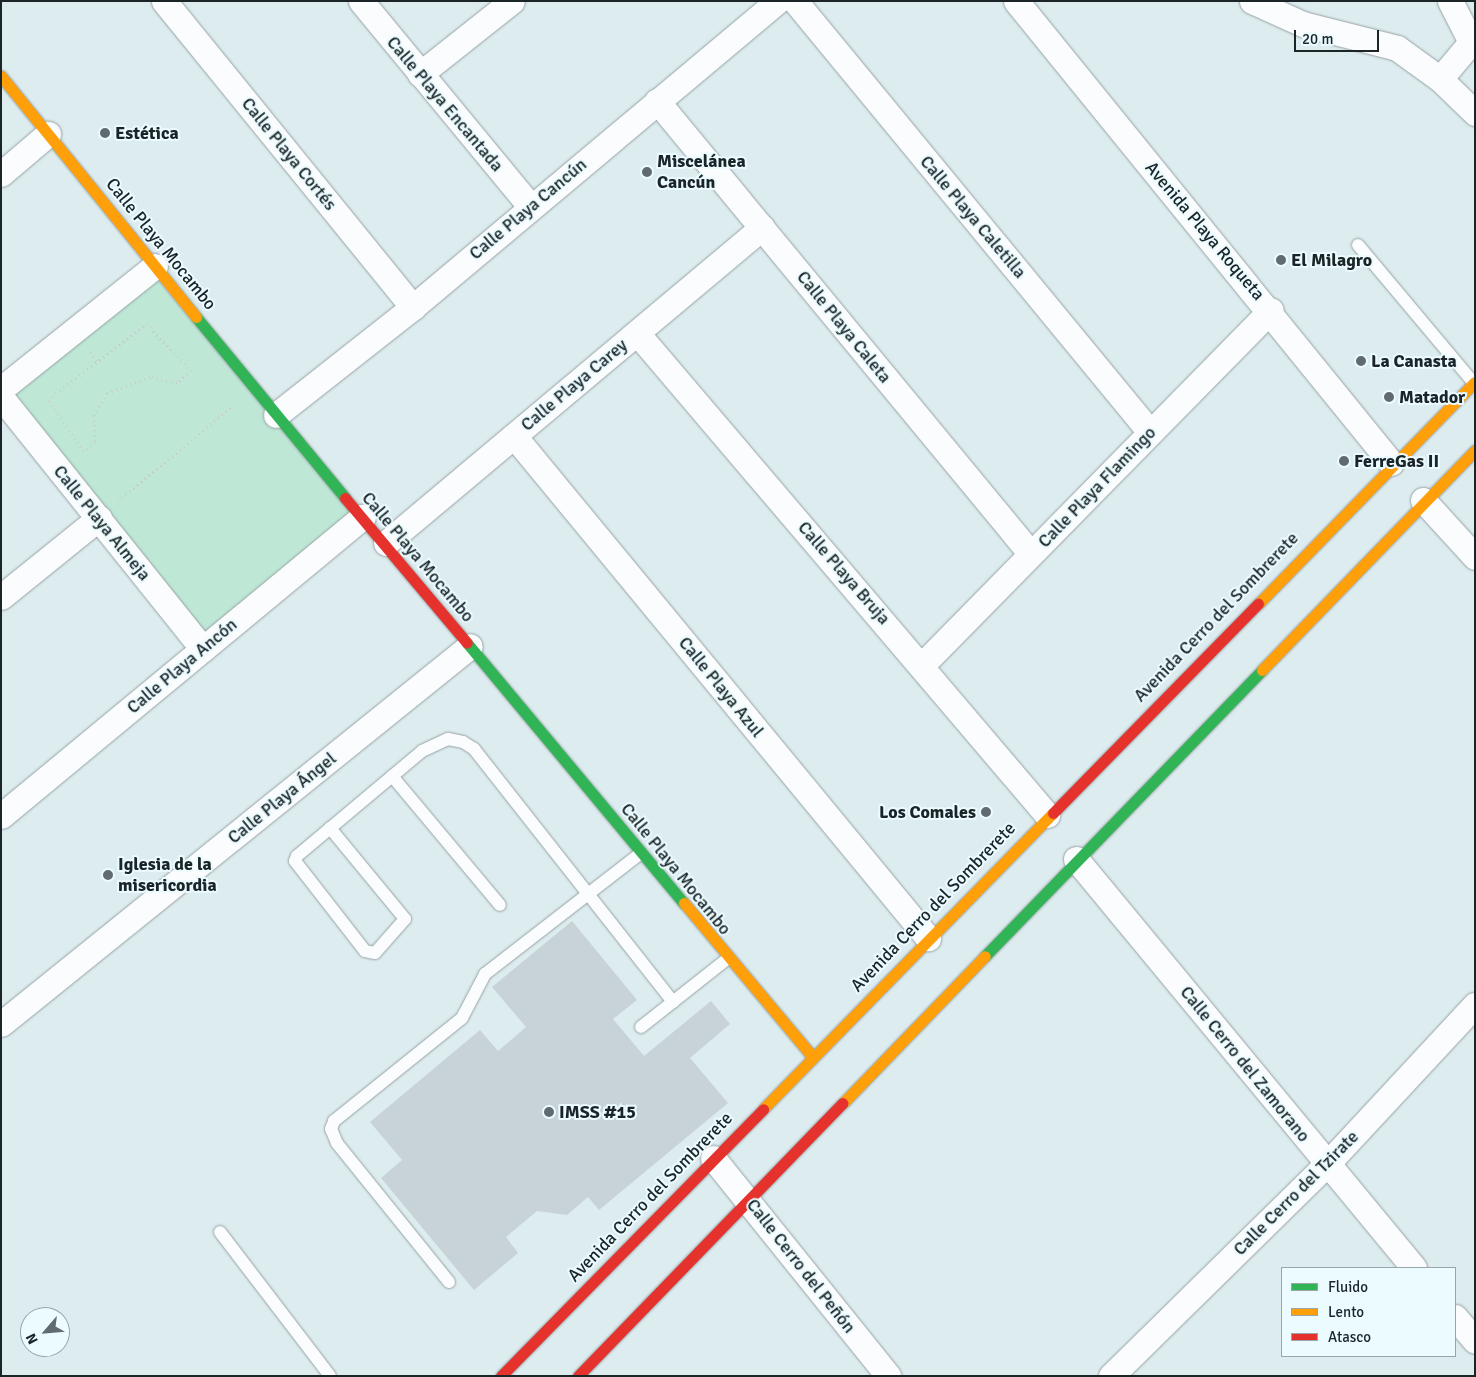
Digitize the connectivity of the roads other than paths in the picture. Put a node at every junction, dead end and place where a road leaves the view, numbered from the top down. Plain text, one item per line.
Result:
1 (164, 1) edge
2 (361, 1) edge
3 (512, 1) edge
4 (778, 1) edge
5 (795, 1) edge
6 (1016, 1) edge
7 (1252, 1) edge
8 (1450, 1) edge
9 (1473, 43) edge
10 (420, 74) junction
11 (1, 76) edge
12 (1440, 79) junction
13 (657, 101) junction
14 (1475, 113) edge
15 (48, 134) junction
16 (1, 174) edge
17 (530, 206) junction
18 (762, 228) junction
19 (1358, 245) dead end
20 (155, 266) junction
21 (413, 307) junction
22 (1271, 310) junction
23 (637, 333) junction
24 (1475, 382) edge
25 (1, 389) edge
26 (1, 397) edge
27 (276, 415) junction
28 (1150, 432) junction
29 (514, 436) junction
30 (1475, 450) edge
31 (1391, 463) junction
32 (1423, 500) junction
33 (363, 516) junction
34 (98, 518) junction
35 (386, 543) junction
36 (1031, 554) junction
37 (1475, 557) edge
38 (1, 597) edge
39 (470, 646) junction
40 (202, 649) junction
41 (923, 664) junction
42 (392, 776) junction
43 (1047, 815) junction
44 (1, 816) edge
45 (330, 828) junction
46 (641, 853) junction
47 (1076, 859) junction
48 (587, 894) junction
49 (500, 905) dead end
50 (928, 938) junction
51 (727, 959) junction
52 (673, 1002) junction
53 (1475, 1005) edge
54 (1, 1024) edge
55 (641, 1027) dead end
56 (812, 1056) junction
57 (713, 1158) junction
58 (1327, 1164) junction
59 (749, 1199) junction
60 (220, 1232) dead end
61 (1413, 1267) edge
62 (449, 1282) dead end
63 (1456, 1318) edge
64 (1475, 1341) edge
65 (330, 1376) edge
66 (500, 1376) edge
67 (578, 1376) edge
68 (888, 1376) edge
69 (1111, 1376) edge

1 - 21 street, Calle Playa Cortés
2 - 10 street, Calle Playa Encantada
3 - 10 street
4 - 13 street, Calle Playa Cancún
5 - 28 street, Calle Playa Caletilla
6 - 22 street, Avenida Playa Roqueta
7 - 12 street
8 - 9 street
9 - 12 street
10 - 17 street, Calle Playa Encantada
11 - 15 main road, Calle Playa Mocambo
12 - 14 street
13 - 17 street, Calle Playa Cancún
13 - 18 street, Calle Playa Caleta
15 - 16 street
15 - 20 main road, Calle Playa Mocambo
17 - 21 street, Calle Playa Cancún
18 - 23 street, Calle Playa Carey
18 - 36 street, Calle Playa Caleta
19 - 24 lane
20 - 25 street
20 - 27 main road, Calle Playa Mocambo
21 - 27 street, Calle Playa Cancún
22 - 28 street, Calle Playa Flamingo
22 - 31 street, Avenida Playa Roqueta
23 - 29 street, Calle Playa Carey
23 - 41 street, Calle Playa Bruja
24 - 31 main road, Avenida Cerro del Sombrerete
26 - 34 street, Calle Playa Almeja
27 - 33 main road, Calle Playa Mocambo
28 - 36 street, Calle Playa Flamingo
29 - 35 street, Calle Playa Carey
29 - 50 street, Calle Playa Azul
30 - 32 main road
31 - 43 main road, Avenida Cerro del Sombrerete
32 - 37 street
32 - 47 main road
33 - 35 main road, Calle Playa Mocambo
33 - 40 street, Calle Playa Ancón
34 - 38 street
34 - 40 street, Calle Playa Almeja
35 - 39 main road, Calle Playa Mocambo
36 - 41 street, Calle Playa Flamingo
39 - 46 main road, Calle Playa Mocambo
39 - 54 street, Calle Playa Ángel
40 - 44 street, Calle Playa Ancón
41 - 43 street, Calle Playa Bruja
42 - 45 lane
42 - 48 lane
42 - 49 lane
43 - 50 main road, Avenida Cerro del Sombrerete
45 - 45 lane
46 - 48 lane
46 - 51 main road, Calle Playa Mocambo
47 - 58 street, Calle Cerro del Zamorano
47 - 59 main road
48 - 52 lane
48 - 62 lane
50 - 56 main road, Avenida Cerro del Sombrerete
51 - 52 lane
51 - 56 main road, Calle Playa Mocambo
52 - 55 lane
53 - 58 street, Calle Cerro del Tzirate
56 - 57 main road, Avenida Cerro del Sombrerete
57 - 59 street, Calle Cerro del Peñón
57 - 66 main road, Avenida Cerro del Sombrerete
58 - 61 street, Calle Cerro del Zamorano
58 - 69 street, Calle Cerro del Tzirate
59 - 67 main road
59 - 68 street, Calle Cerro del Peñón
60 - 65 lane
63 - 64 street

